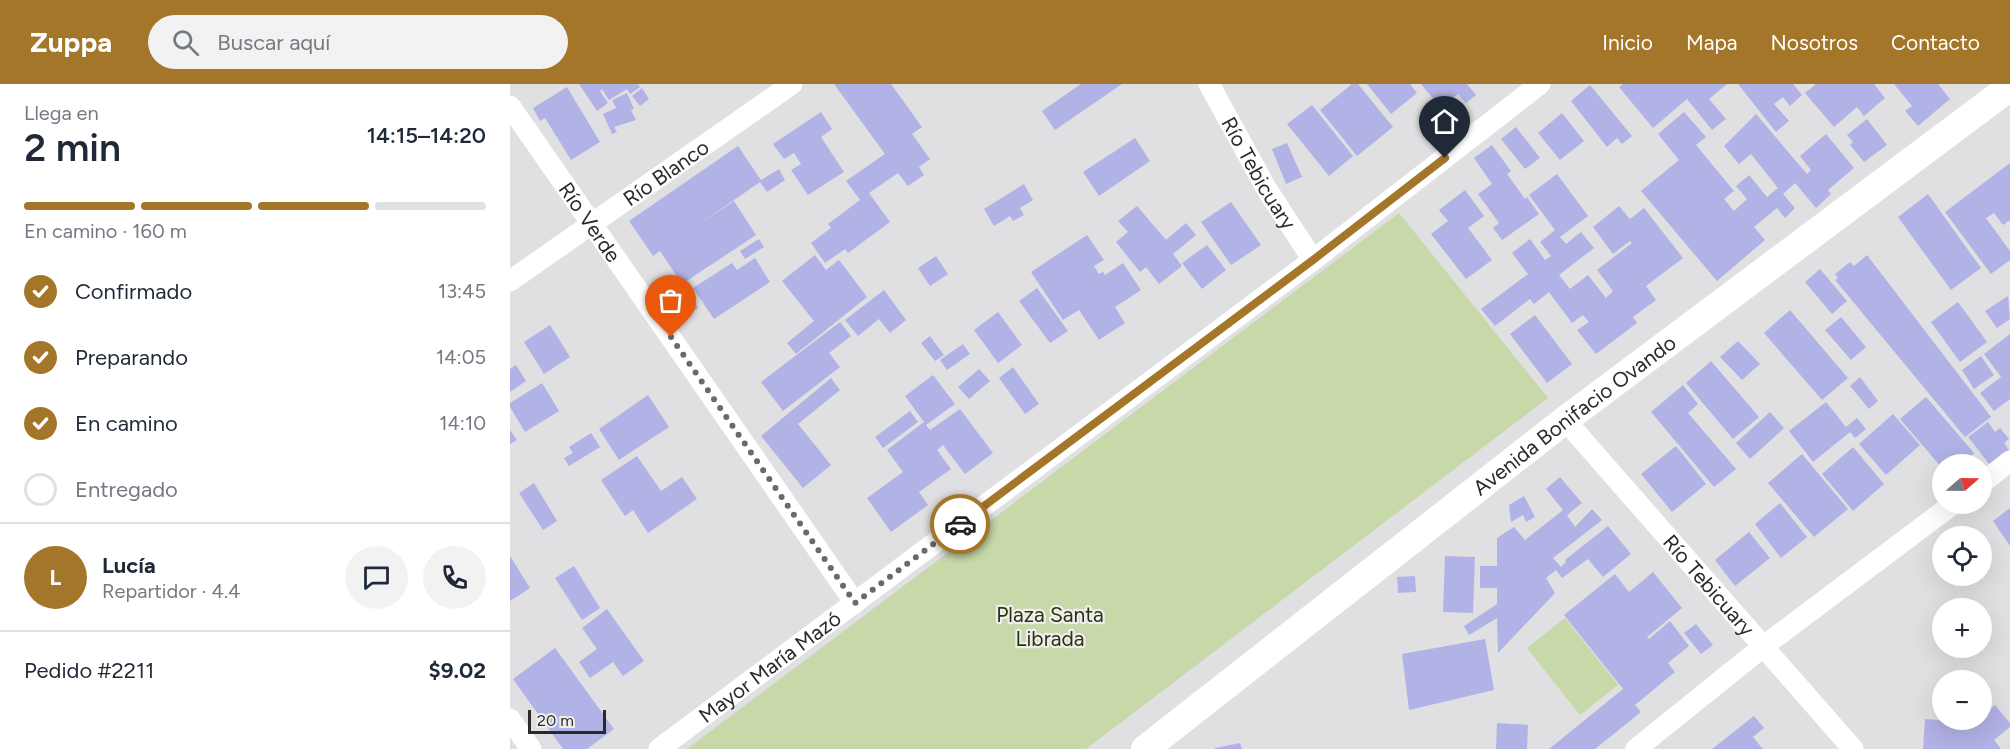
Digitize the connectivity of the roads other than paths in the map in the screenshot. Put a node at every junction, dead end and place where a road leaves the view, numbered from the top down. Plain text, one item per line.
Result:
1 (792, 84) edge
2 (1209, 84) edge
3 (1540, 84) edge
4 (2010, 87) edge
5 (510, 106) edge
6 (592, 223) junction
7 (1313, 260) junction
8 (510, 281) edge
9 (1565, 420) junction
10 (2010, 461) edge
11 (1992, 475) edge
12 (1940, 514) edge
13 (855, 603) junction
14 (1764, 646) junction
15 (510, 719) edge
16 (531, 749) edge
17 (658, 749) edge
18 (1145, 749) edge
19 (1636, 749) edge
20 (1853, 749) edge

1 - 6 street, Río Blanco
2 - 7 street, Río Tebicuary
3 - 7 street, Mayor María Mazó
4 - 9 main road, Avenida Bonifacio Ovando
5 - 6 street, Río Verde
6 - 8 street, Río Blanco
6 - 13 street, Río Verde
7 - 13 street, Mayor María Mazó
9 - 14 street, Río Tebicuary
9 - 18 main road, Avenida Bonifacio Ovando
10 - 11 street
12 - 14 street
13 - 17 street, Mayor María Mazó
14 - 19 street
14 - 20 street, Río Tebicuary
15 - 16 street

